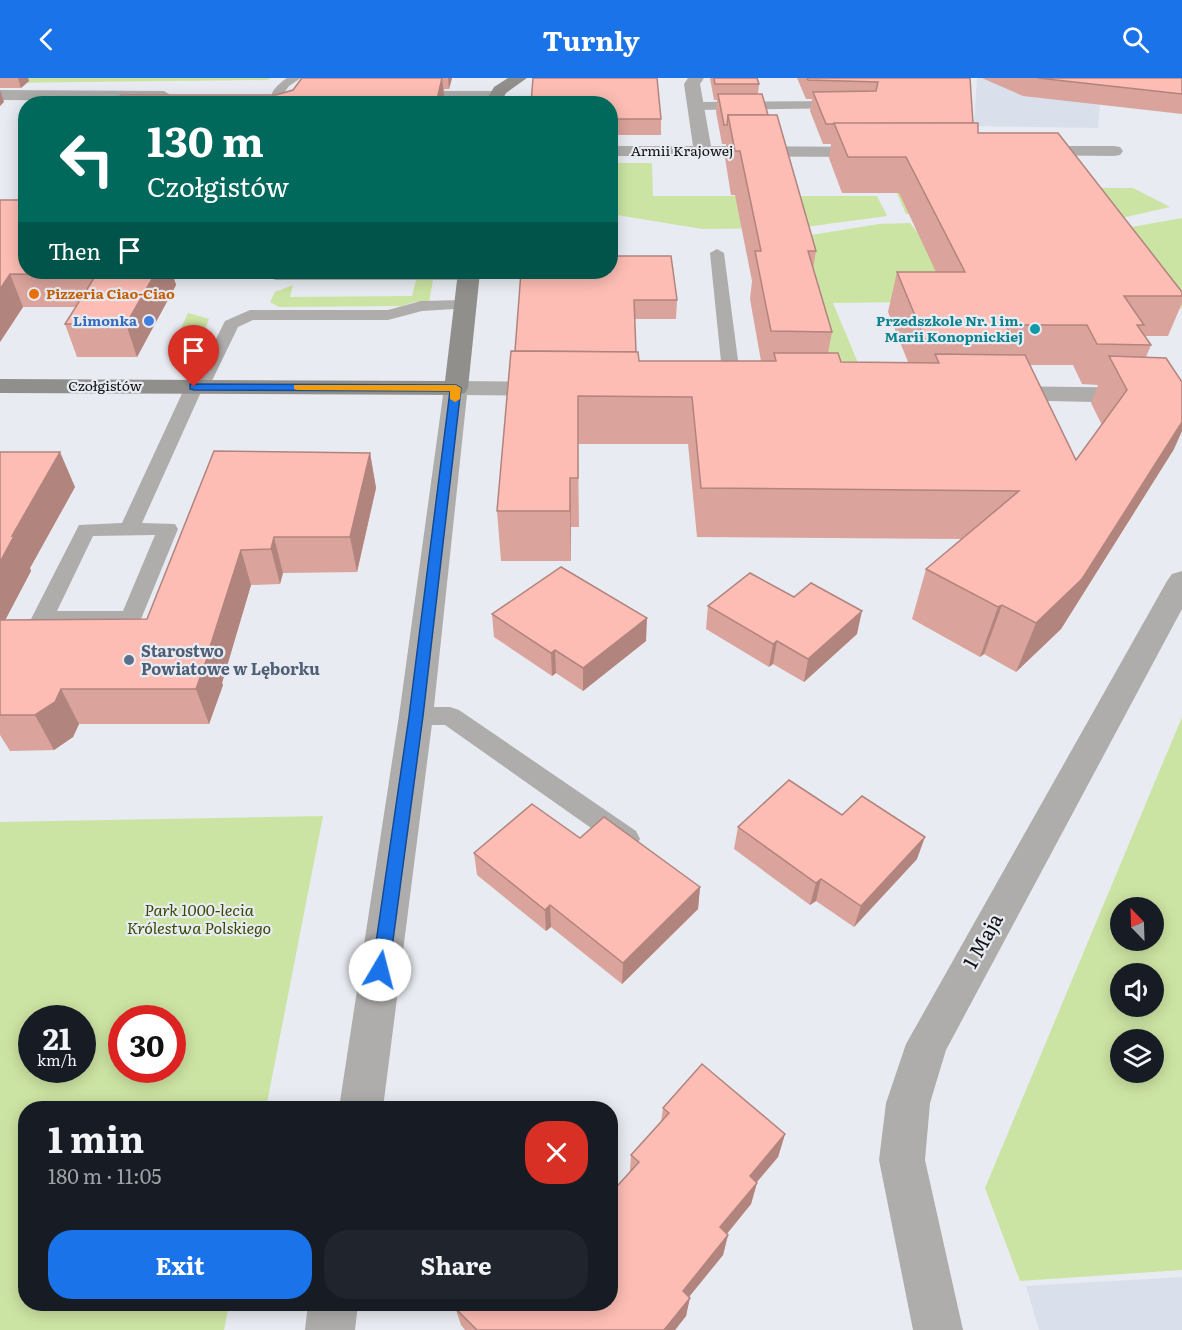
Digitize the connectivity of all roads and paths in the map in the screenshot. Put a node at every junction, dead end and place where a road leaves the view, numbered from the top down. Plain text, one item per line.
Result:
1 (295, 78) edge
2 (519, 78) edge
3 (696, 78) edge
4 (0, 95) edge
5 (294, 95) edge
6 (27, 96) edge
7 (271, 96) joint
8 (499, 96) edge
9 (858, 105) edge
10 (696, 106) junction
11 (618, 151) edge
12 (703, 151) junction
13 (1114, 151) dead end
14 (891, 152) edge
15 (1008, 152) edge
16 (717, 253) dead end
17 (468, 279) edge
18 (464, 305) junction
19 (0, 386) edge
20 (197, 387) junction
21 (456, 388) junction
22 (577, 389) edge
23 (733, 390) edge
24 (983, 393) edge
25 (1182, 397) edge
26 (129, 529) junction
27 (1182, 581) edge
28 (416, 716) junction
29 (643, 850) edge
30 (362, 1101) edge
31 (332, 1311) edge
32 (330, 1330) edge
33 (938, 1330) edge

1 - 7 lane
2 - 8 street
3 - 10 street
4 - 6 street
5 - 7 street
9 - 10 lane
10 - 12 street
11 - 12 street, Armii Krajowej
12 - 14 street, Armii Krajowej
13 - 15 street
16 - 23 lane
17 - 18 street
18 - 20 lane
18 - 21 street
19 - 20 street, Czołgistów
20 - 21 street, Czołgistów
20 - 26 lane
21 - 22 street, Czołgistów
21 - 28 street
24 - 25 street
26 - 26 lane
27 - 33 street, 1 Maja
28 - 29 lane
28 - 30 street
31 - 32 street

